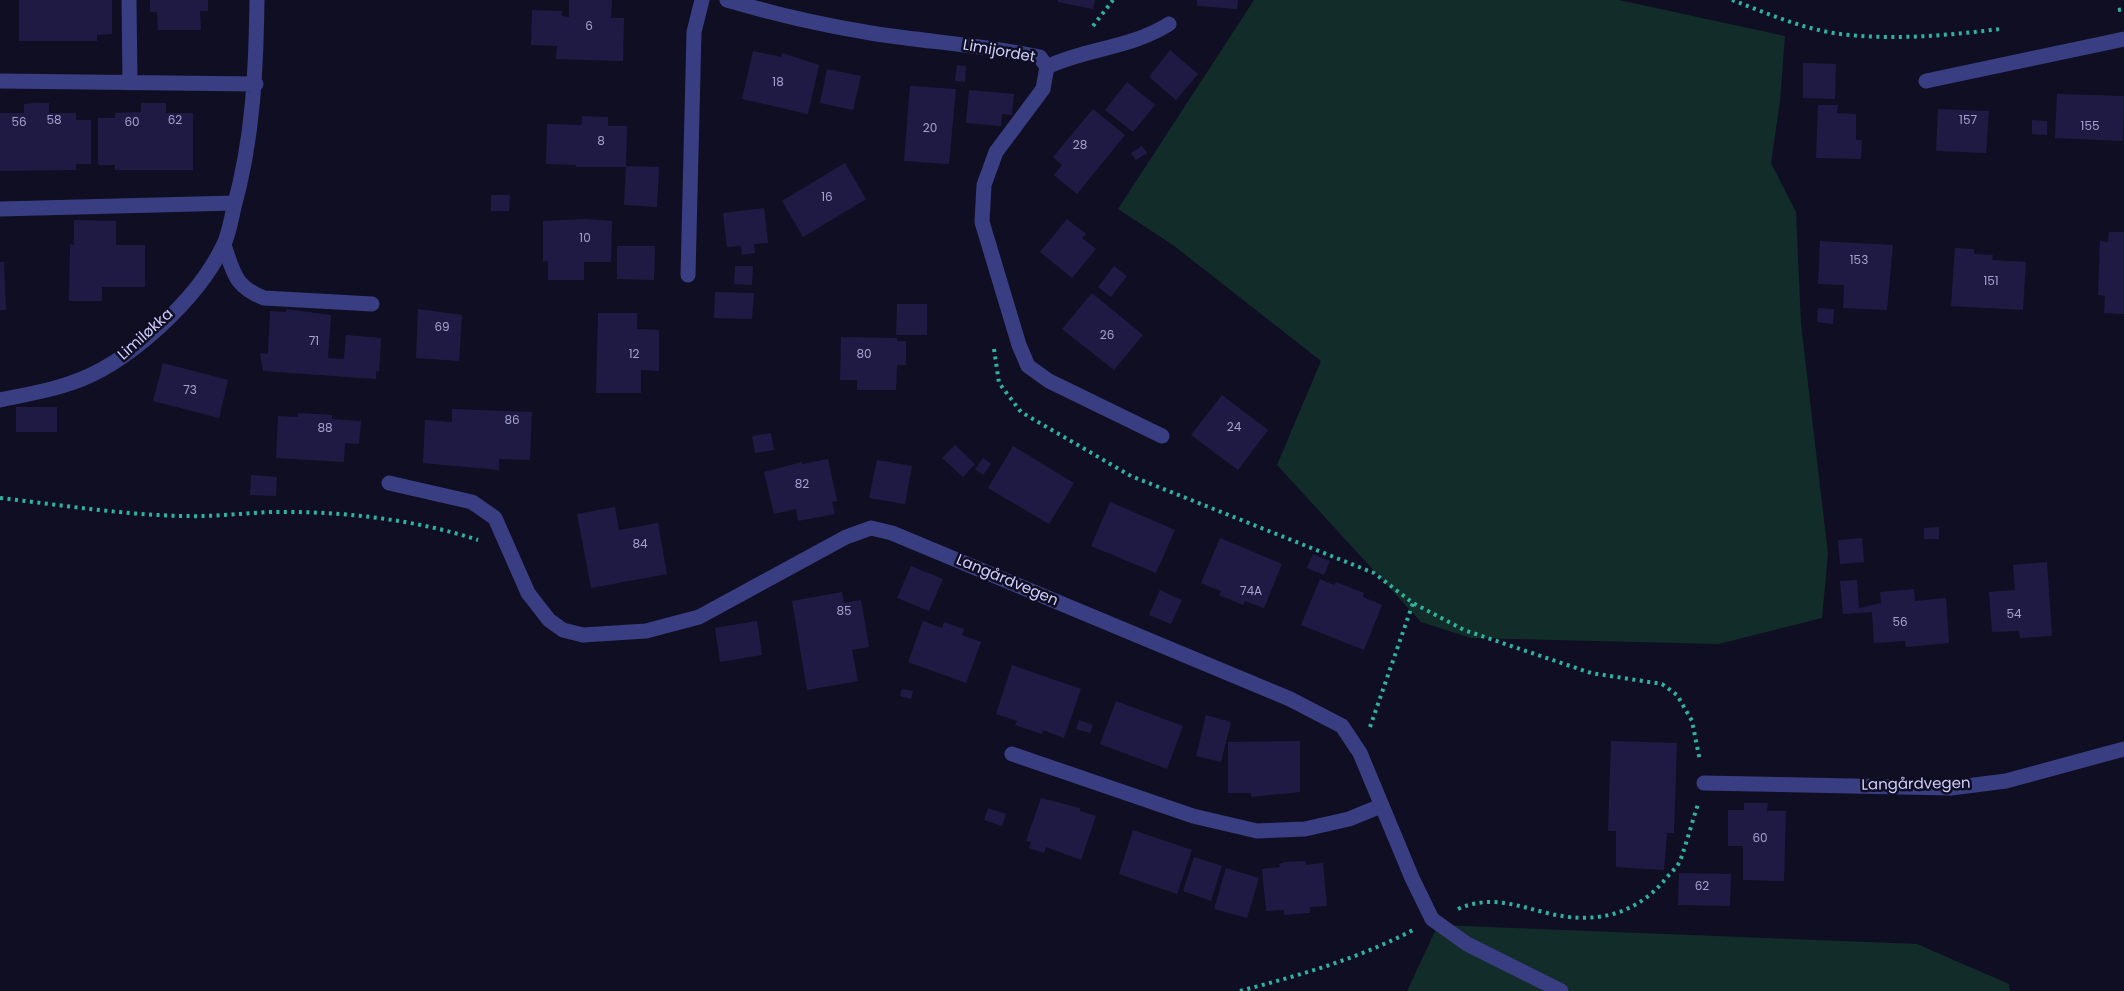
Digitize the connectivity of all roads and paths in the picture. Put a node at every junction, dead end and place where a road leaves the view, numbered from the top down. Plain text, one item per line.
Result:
1 (129, 0) edge
2 (257, 0) edge
3 (702, 0) edge
4 (727, 0) edge
5 (1732, 0) edge
6 (2124, 9) edge
7 (2118, 10) dead end
8 (1169, 24) dead end
9 (2000, 29) dead end
10 (2124, 39) edge
11 (1047, 67) junction
12 (0, 81) edge
13 (1926, 81) dead end
14 (130, 82) junction
15 (256, 84) junction
16 (236, 203) junction
17 (0, 209) edge
18 (224, 245) junction
19 (688, 275) dead end
20 (372, 304) dead end
21 (995, 338) dead end
22 (0, 400) edge
23 (1162, 436) dead end
24 (389, 483) dead end
25 (0, 498) edge
26 (510, 550) junction
27 (1413, 603) junction
28 (2124, 749) edge
29 (1360, 753) junction
30 (1012, 754) dead end
31 (1704, 783) junction
32 (1381, 806) junction
33 (1432, 919) junction
34 (1240, 991) edge
35 (1561, 991) edge

1 - 14 street
2 - 15 street, Limiløkka
3 - 19 street
4 - 11 street, Limijordet
5 - 9 path
6 - 7 path
8 - 11 street
10 - 13 street
11 - 23 street, Limijordet
12 - 14 street
14 - 15 street
15 - 16 street, Limiløkka
16 - 17 street
16 - 18 street, Limiløkka
18 - 20 street
18 - 22 street, Limiløkka
21 - 27 path
24 - 26 street, Langårdvegen
25 - 26 path
26 - 29 street, Langårdvegen
27 - 29 path
27 - 31 path
28 - 31 street, Langårdvegen
29 - 32 street, Langårdvegen
30 - 32 street
31 - 33 path
32 - 33 street, Langårdvegen
33 - 34 path
33 - 35 street, Langårdvegen

